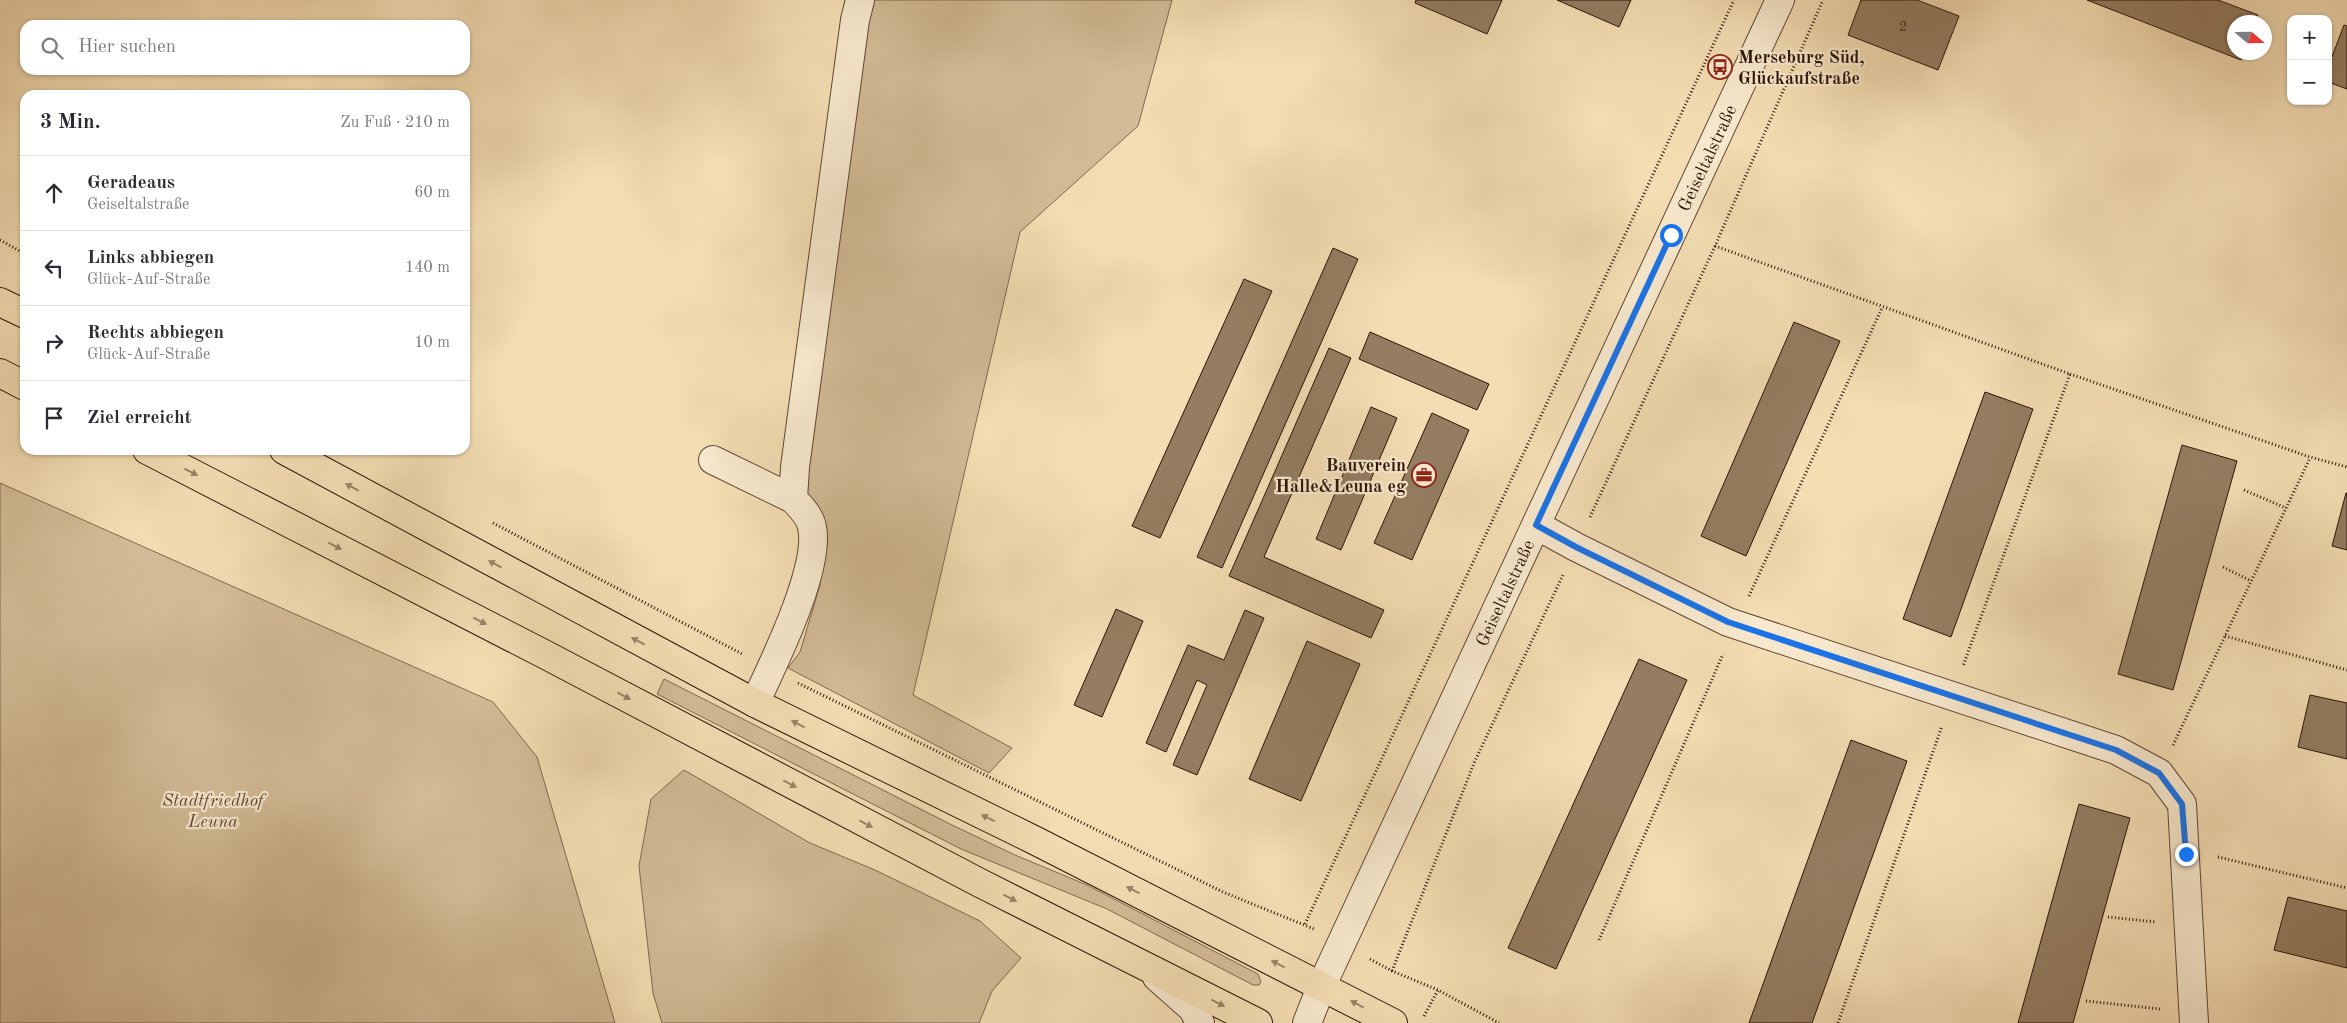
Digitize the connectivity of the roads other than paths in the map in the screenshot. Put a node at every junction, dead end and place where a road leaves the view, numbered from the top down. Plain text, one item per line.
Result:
1 (860, 0) edge
2 (1780, 0) edge
3 (0, 302) edge
4 (20, 312) edge
5 (0, 373) edge
6 (20, 383) edge
7 (157, 455) edge
8 (293, 455) edge
9 (713, 460) dead end
10 (793, 498) junction
11 (1536, 525) junction
12 (755, 703) junction
13 (1145, 966) junction
14 (1322, 986) junction
15 (2194, 1018) edge
16 (1200, 1023) edge
17 (1258, 1023) edge
18 (1307, 1023) edge
19 (1393, 1023) edge

1 - 10 street
2 - 11 street, Geiseltalstraße
3 - 4 main road
5 - 6 main road
7 -> 13 main road
12 -> 8 main road
9 - 10 street
10 - 12 street
11 - 14 street, Geiseltalstraße
11 - 15 street
14 -> 12 main road
13 - 16 street
13 -> 17 main road
14 - 18 street, Geiseltalstraße
19 -> 14 main road

